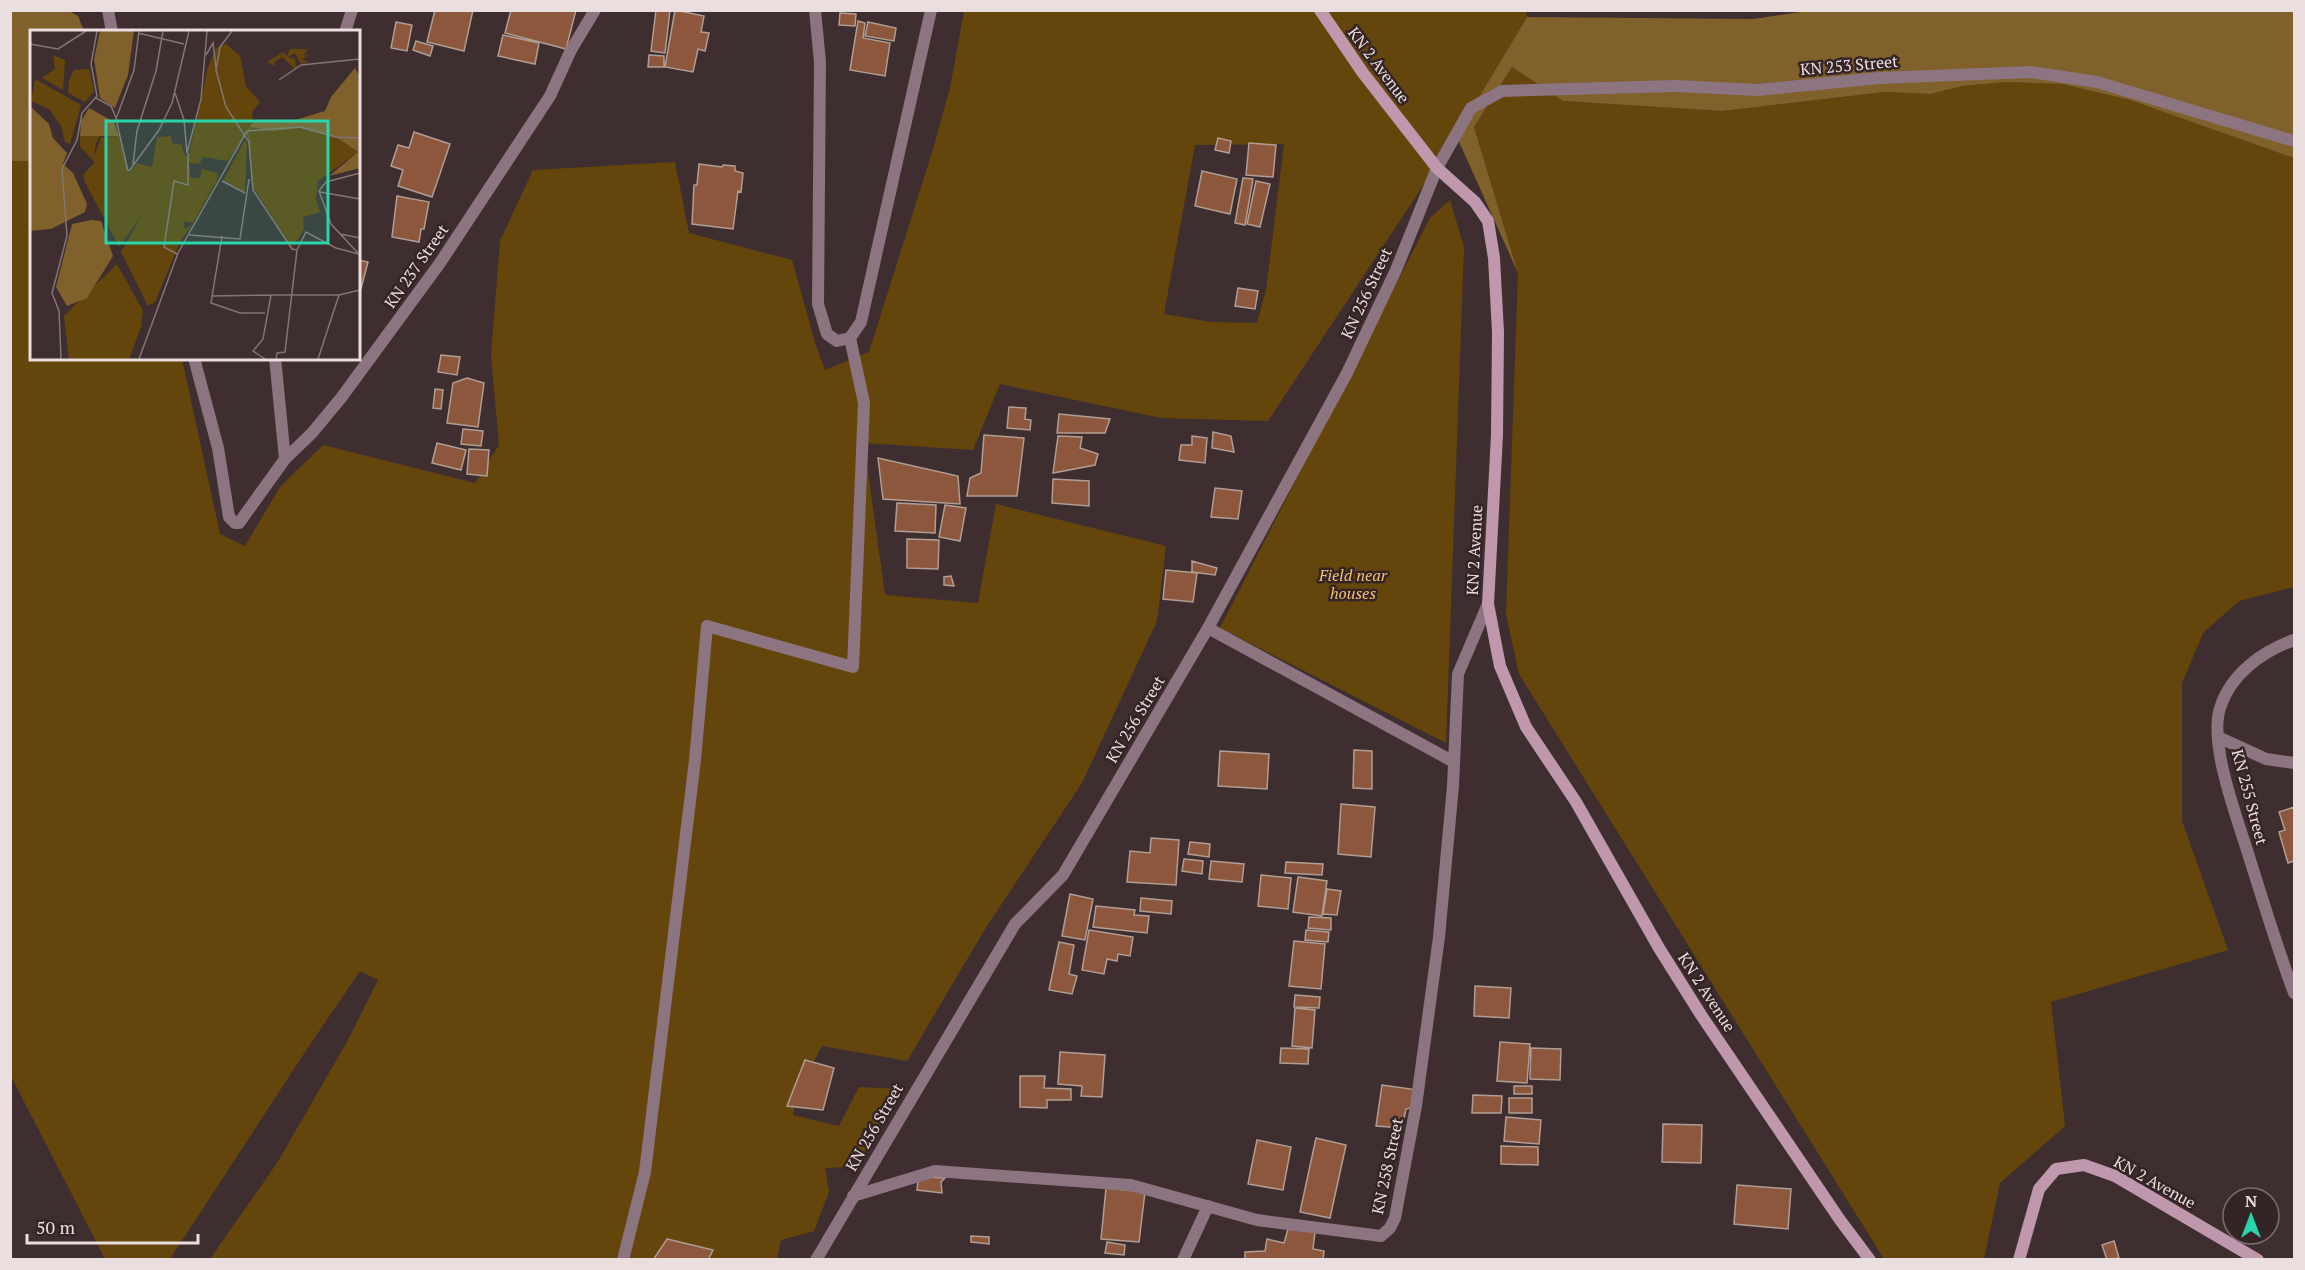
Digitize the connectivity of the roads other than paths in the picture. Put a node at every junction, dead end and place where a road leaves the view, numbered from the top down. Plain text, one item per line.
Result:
1 (108, 10) edge
2 (352, 10) edge
3 (595, 10) edge
4 (815, 10) edge
5 (931, 10) edge
6 (1320, 10) edge
7 (112, 30) edge
8 (346, 30) edge
9 (2295, 141) edge
10 (1437, 168) junction
11 (850, 338) junction
12 (195, 360) edge
13 (275, 360) edge
14 (285, 459) junction
15 (1488, 604) junction
16 (1208, 628) junction
17 (2295, 640) edge
18 (2218, 737) junction
19 (1454, 762) junction
20 (2295, 763) edge
21 (2295, 993) edge
22 (853, 1196) junction
23 (1208, 1206) junction
24 (623, 1260) edge
25 (816, 1260) edge
26 (1184, 1260) edge
27 (1870, 1260) edge
28 (2019, 1260) edge
29 (2258, 1260) edge

1 - 7 street
2 - 8 street
3 - 14 street, KN 237 Street
4 - 11 street
5 - 11 street
6 - 10 main road, KN 2 Avenue
9 - 10 street, KN 253 Street
10 - 15 main road, KN 2 Avenue
10 - 16 street, KN 256 Street
11 - 24 street
12 - 14 street, KN 237 Street
13 - 14 street
15 - 19 street, KN 258 Street
15 - 27 main road, KN 2 Avenue
16 - 19 street
16 - 22 street, KN 256 Street
17 - 18 street, KN 255 Street
18 - 20 street
18 - 21 street, KN 255 Street
19 - 23 street, KN 258 Street
22 - 23 street, KN 258 Street
22 - 25 street, KN 256 Street
23 - 26 street
28 - 29 main road, KN 2 Avenue

